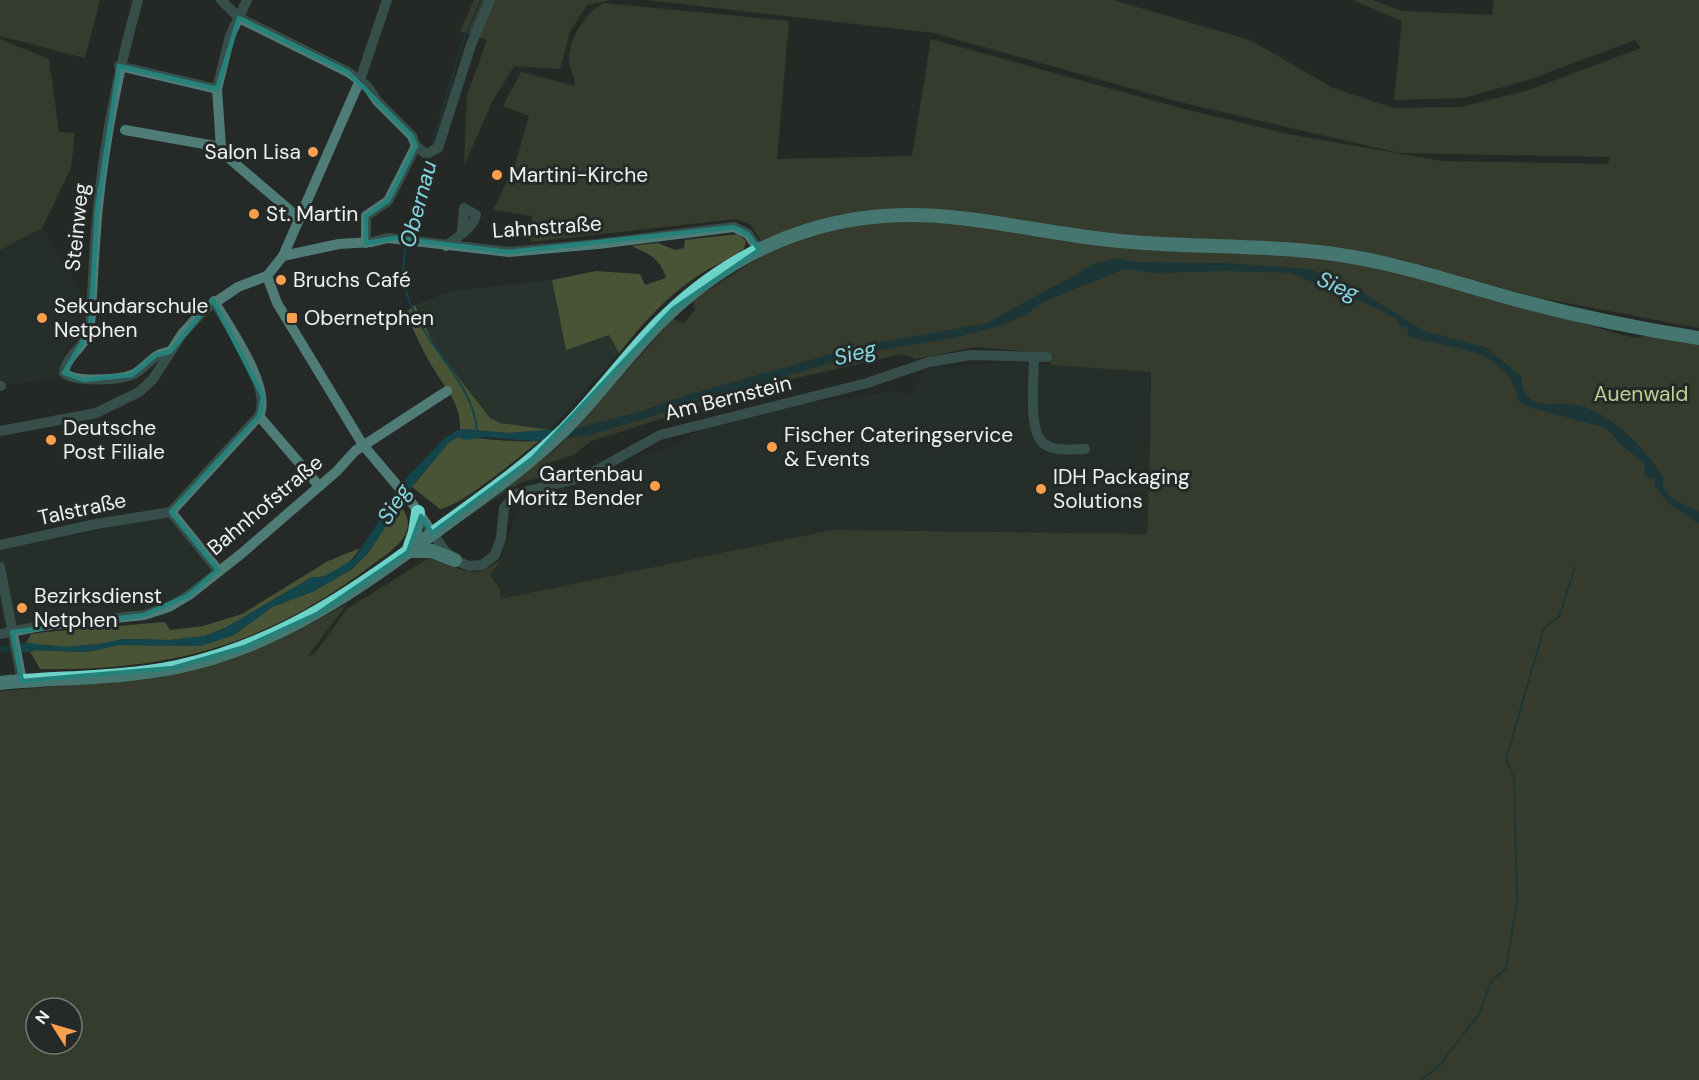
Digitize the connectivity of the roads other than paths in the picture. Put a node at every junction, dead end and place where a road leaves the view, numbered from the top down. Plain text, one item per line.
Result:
1 (138, 0) edge
2 (221, 0) edge
3 (248, 0) edge
4 (387, 0) edge
5 (490, 0) edge
6 (239, 18) junction
7 (119, 67) junction
8 (360, 80) junction
9 (217, 89) junction
10 (125, 130) dead end
11 (416, 146) junction
12 (220, 147) junction
13 (300, 219) junction
14 (462, 233) dead end
15 (366, 243) junction
16 (446, 246) junction
17 (759, 250) junction
18 (283, 256) junction
19 (267, 276) junction
20 (214, 301) junction
21 (1699, 338) edge
22 (170, 352) junction
23 (1034, 357) junction
24 (1047, 357) dead end
25 (447, 391) dead end
26 (259, 416) junction
27 (0, 431) edge
28 (363, 445) junction
29 (1085, 449) dead end
30 (319, 486) junction
31 (415, 508) junction
32 (171, 512) junction
33 (432, 533) junction
34 (0, 545) edge
35 (408, 552) junction
36 (455, 560) junction
37 (0, 567) edge
38 (218, 570) junction
39 (0, 634) edge
40 (13, 635) junction
41 (22, 681) junction
42 (0, 684) edge

1 - 7 street, Steinweg
2 - 6 street
3 - 6 street
4 - 8 street
5 - 11 street
6 - 8 street
6 - 9 street
7 - 9 street
7 - 22 street, Steinweg
8 - 11 street
8 - 13 street
9 - 12 street
10 - 12 street
11 - 15 street
12 - 13 street
13 - 18 street
14 - 16 street
15 - 16 street, Lahnstraße
15 - 18 street, Lahnstraße
16 - 17 street, Lahnstraße
17 - 21 main road
17 - 33 main road
18 - 19 street
19 - 20 street
19 - 28 street
20 - 22 street
20 - 26 street
22 - 27 street
23 - 24 street, Am Bernstein
23 - 29 street
23 - 36 street, Am Bernstein
25 - 28 street, Bahnhofstraße
26 - 30 street
26 - 32 street
28 - 30 street, Bahnhofstraße
28 - 31 street
30 - 38 street, Bahnhofstraße
31 - 33 street
31 - 35 main road
32 - 34 street, Talstraße
32 - 38 street
33 - 35 main road
33 - 36 street
35 - 36 main road
35 - 41 main road
37 - 40 street
38 - 40 street, Bahnhofstraße
39 - 40 street, Bahnhofstraße
40 - 41 street
41 - 42 main road

